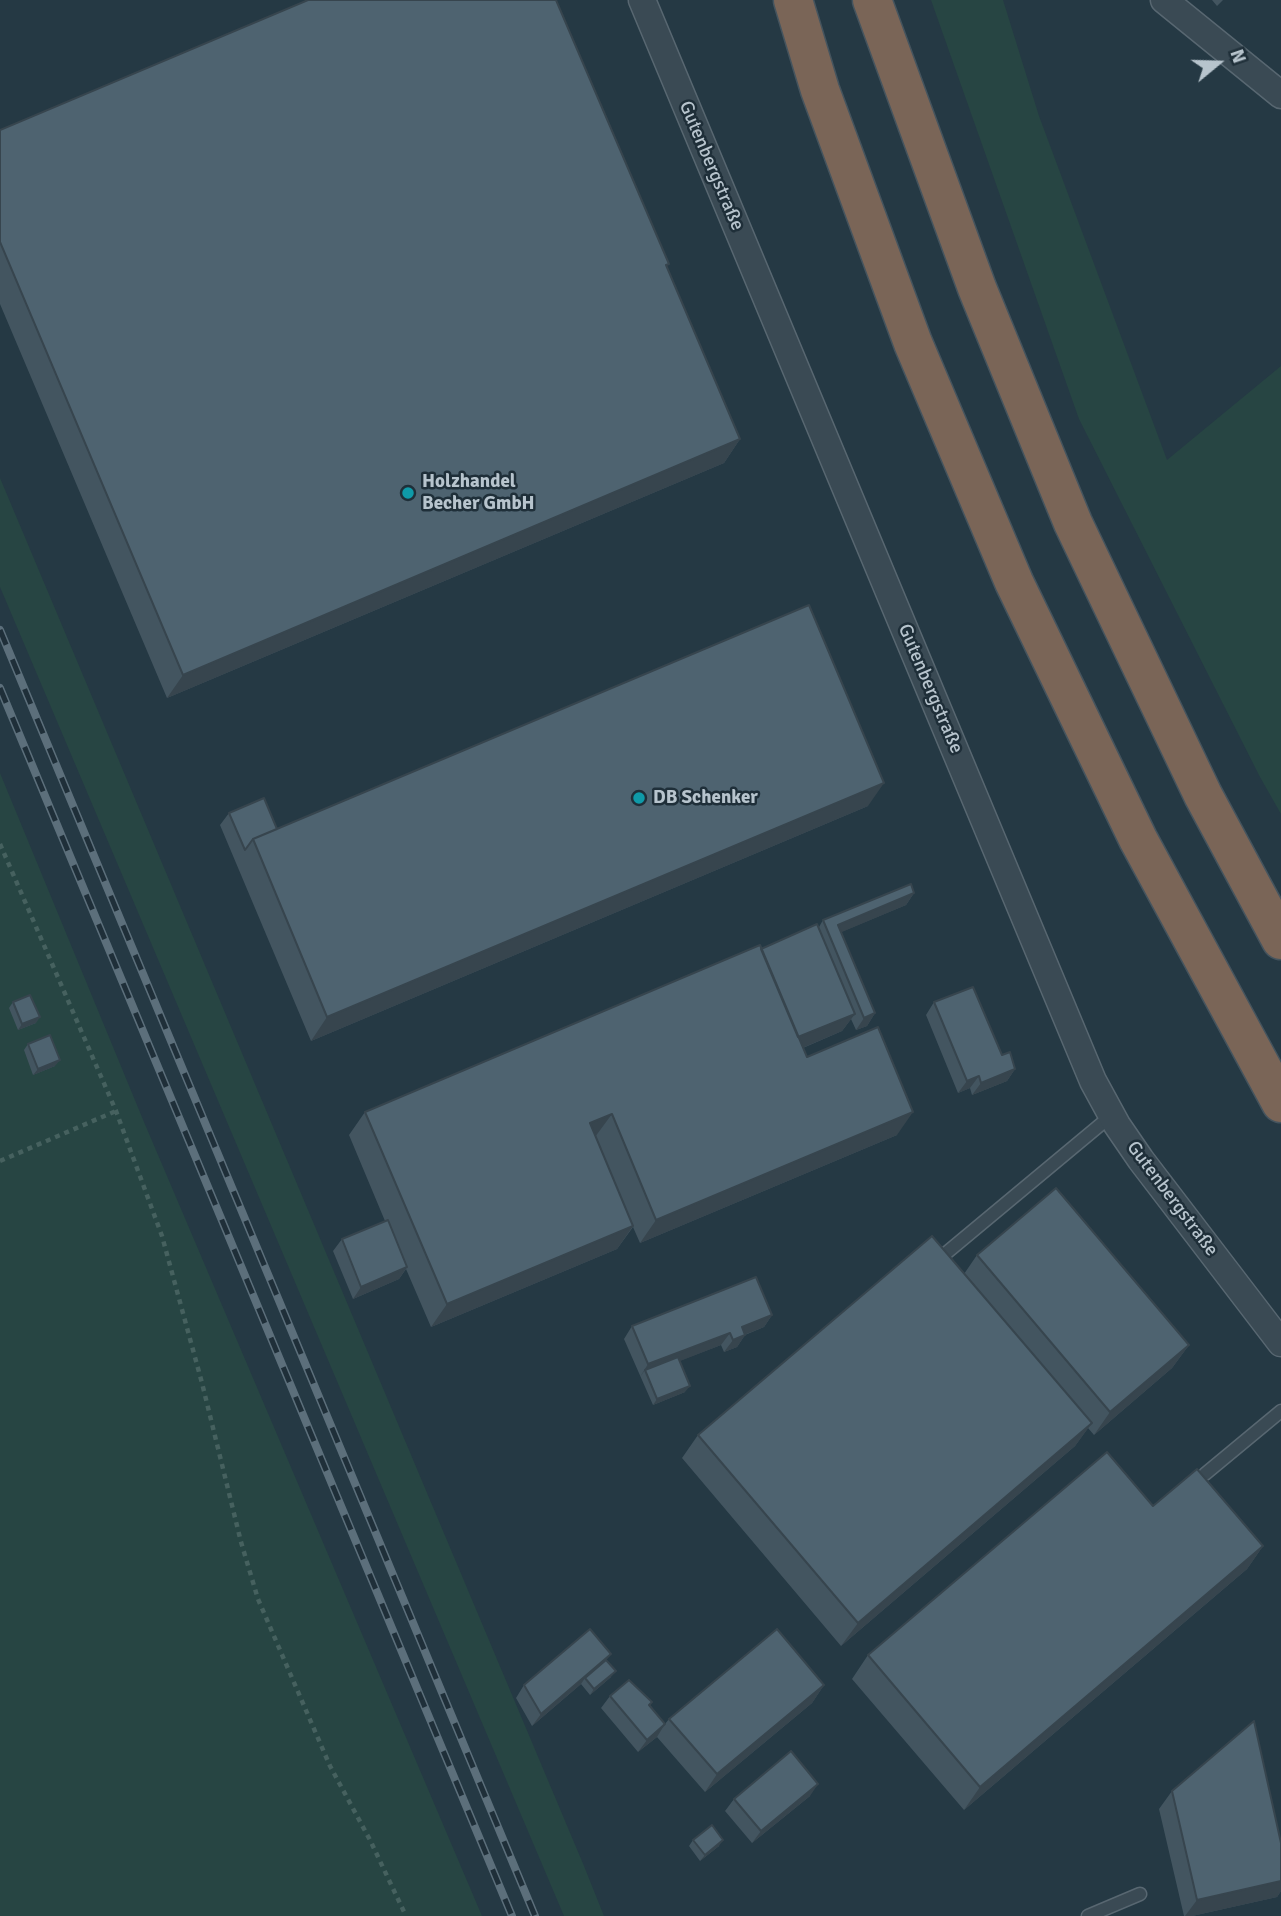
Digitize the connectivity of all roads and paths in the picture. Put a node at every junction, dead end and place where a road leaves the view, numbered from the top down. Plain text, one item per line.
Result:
1 (642, 0) edge
2 (793, 0) edge
3 (872, 0) edge
4 (1164, 0) edge
5 (1281, 95) edge
6 (0, 844) edge
7 (1281, 940) edge
8 (1281, 1103) edge
9 (116, 1111) junction
10 (1112, 1115) junction
11 (0, 1161) edge
12 (939, 1259) edge
13 (1281, 1343) edge
14 (1281, 1411) edge
15 (1205, 1474) edge
16 (1140, 1894) dead end
17 (406, 1916) edge
18 (1088, 1916) edge

1 - 10 street, Gutenbergstraße
2 - 8 highway
3 - 7 highway
4 - 5 street
6 - 9 path
9 - 11 path
9 - 17 path
10 - 12 lane
10 - 13 street, Gutenbergstraße
14 - 15 lane
16 - 18 lane

